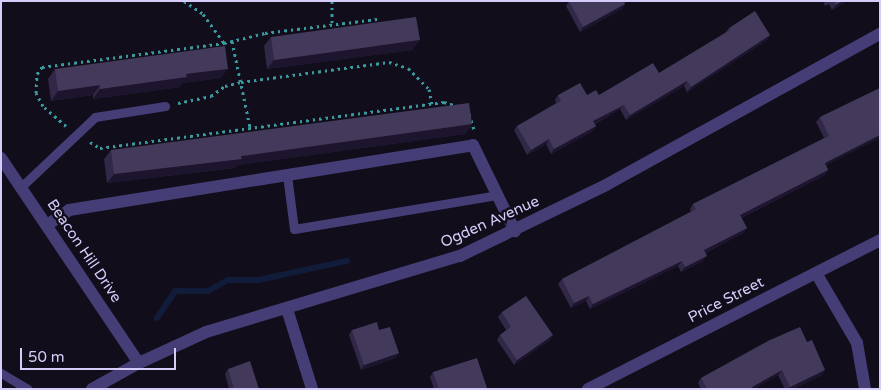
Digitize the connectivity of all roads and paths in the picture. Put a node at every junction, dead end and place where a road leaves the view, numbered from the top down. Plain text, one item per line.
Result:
1 (184, 1) edge
2 (332, 1) edge
3 (377, 19) dead end
4 (332, 25) junction
5 (880, 34) edge
6 (232, 41) junction
7 (224, 43) junction
8 (241, 82) junction
9 (432, 104) junction
10 (165, 106) joint
11 (280, 123) junction
12 (250, 127) junction
13 (281, 132) edge
14 (76, 135) junction
15 (473, 146) junction
16 (1, 158) edge
17 (287, 175) junction
18 (21, 187) junction
19 (498, 195) junction
20 (47, 225) junction
21 (515, 231) junction
22 (880, 240) edge
23 (816, 273) junction
24 (287, 308) junction
25 (139, 363) junction
26 (1, 373) edge
27 (594, 387) edge
28 (28, 389) edge
29 (92, 389) edge
30 (312, 389) edge
31 (865, 389) edge

1 - 7 path
2 - 4 path
3 - 4 path
4 - 6 path
5 - 21 street, Ogden Avenue
6 - 7 path
6 - 8 path
7 - 14 path
8 - 9 path
8 - 10 path
8 - 12 path
9 - 11 path
9 - 15 path
10 - 14 lane
11 - 12 path
11 - 13 path
12 - 14 path
14 - 18 lane
15 - 17 street
15 - 19 street
16 - 18 street, Beacon Hill Drive
17 - 19 lane
17 - 20 street
18 - 20 street, Beacon Hill Drive
19 - 21 street
20 - 25 street, Beacon Hill Drive
21 - 24 street, Ogden Avenue
22 - 23 street, Price Street
23 - 27 street, Price Street
23 - 31 street
24 - 25 street, Ogden Avenue
24 - 30 street
25 - 29 street, Ogden Avenue
26 - 28 lane

